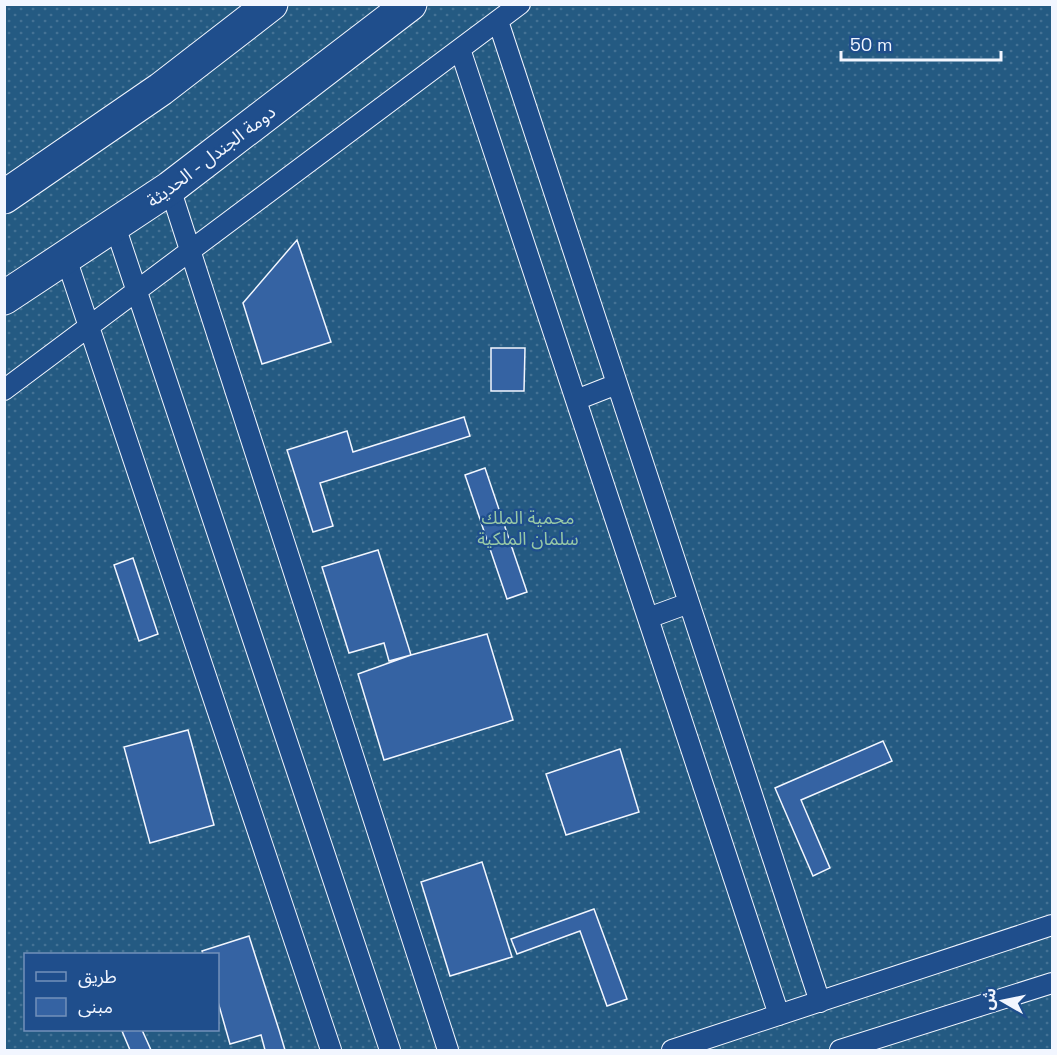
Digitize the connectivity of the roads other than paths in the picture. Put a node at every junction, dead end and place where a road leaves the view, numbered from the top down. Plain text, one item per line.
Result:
1 (271, 4) edge
2 (410, 4) edge
3 (520, 4) edge
4 (498, 21) junction
5 (460, 49) junction
6 (170, 188) junction
7 (4, 197) edge
8 (115, 226) junction
9 (190, 252) junction
10 (66, 258) junction
11 (137, 291) junction
12 (4, 298) edge
13 (90, 326) junction
14 (617, 384) junction
15 (4, 390) edge
16 (576, 400) junction
17 (689, 603) junction
18 (648, 618) junction
19 (1053, 926) edge
20 (1053, 983) edge
21 (820, 1002) junction
22 (778, 1015) junction
23 (331, 1050) edge
24 (390, 1050) edge
25 (448, 1050) edge
26 (672, 1050) edge
27 (840, 1050) edge

1 - 7 highway
2 - 6 highway, دومة الجندل - الحديثة
3 - 4 street
4 - 5 street
4 - 14 street
5 - 9 street
5 - 16 street
6 - 8 highway, دومة الجندل - الحديثة
6 - 9 street
8 - 10 highway, دومة الجندل - الحديثة
8 - 11 street
9 - 11 street
9 - 25 street
10 - 12 highway, دومة الجندل - الحديثة
10 - 13 street
11 - 13 street
11 - 24 street
13 - 15 street
13 - 23 street
14 - 16 street
14 - 17 street
16 - 18 street
17 - 18 street
17 - 21 street
18 - 22 street
19 - 21 street
20 - 27 street
21 - 22 street
22 - 26 street

